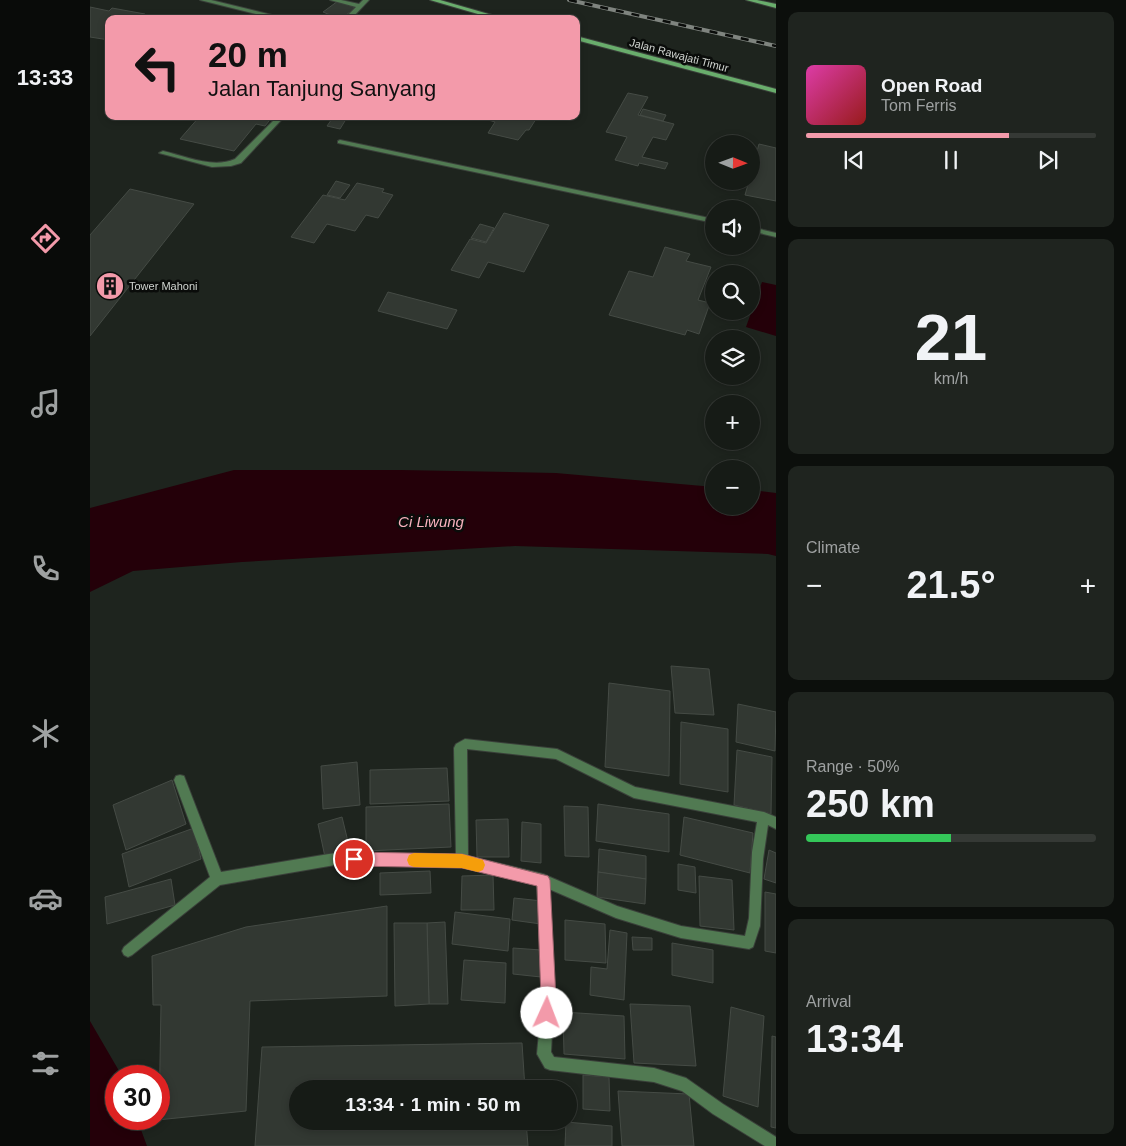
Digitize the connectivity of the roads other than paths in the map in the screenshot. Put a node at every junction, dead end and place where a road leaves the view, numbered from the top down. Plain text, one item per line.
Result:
1 (203, 0) edge
2 (333, 0) edge
3 (366, 0) edge
4 (433, 0) edge
5 (749, 0) edge
6 (360, 6) junction
7 (776, 6) edge
8 (268, 15) edge
9 (351, 15) edge
10 (488, 15) edge
11 (580, 39) edge
12 (776, 92) edge
13 (278, 120) edge
14 (340, 142) dead end
15 (163, 152) dead end
16 (705, 219) edge
17 (760, 231) edge
18 (776, 235) edge
19 (180, 780) dead end
20 (770, 820) edge
21 (462, 861) junction
22 (217, 879) junction
23 (543, 880) junction
24 (128, 951) dead end
25 (776, 1145) edge

1 - 8 street
2 - 6 street
3 - 6 street
4 - 10 street
5 - 7 street
6 - 9 street
11 - 12 street, Jalan Rawajati Timur
13 - 15 street
14 - 16 street
17 - 18 street
19 - 22 street
20 - 21 street
20 - 23 street
21 - 22 street
21 - 23 street
22 - 24 street
23 - 25 street

